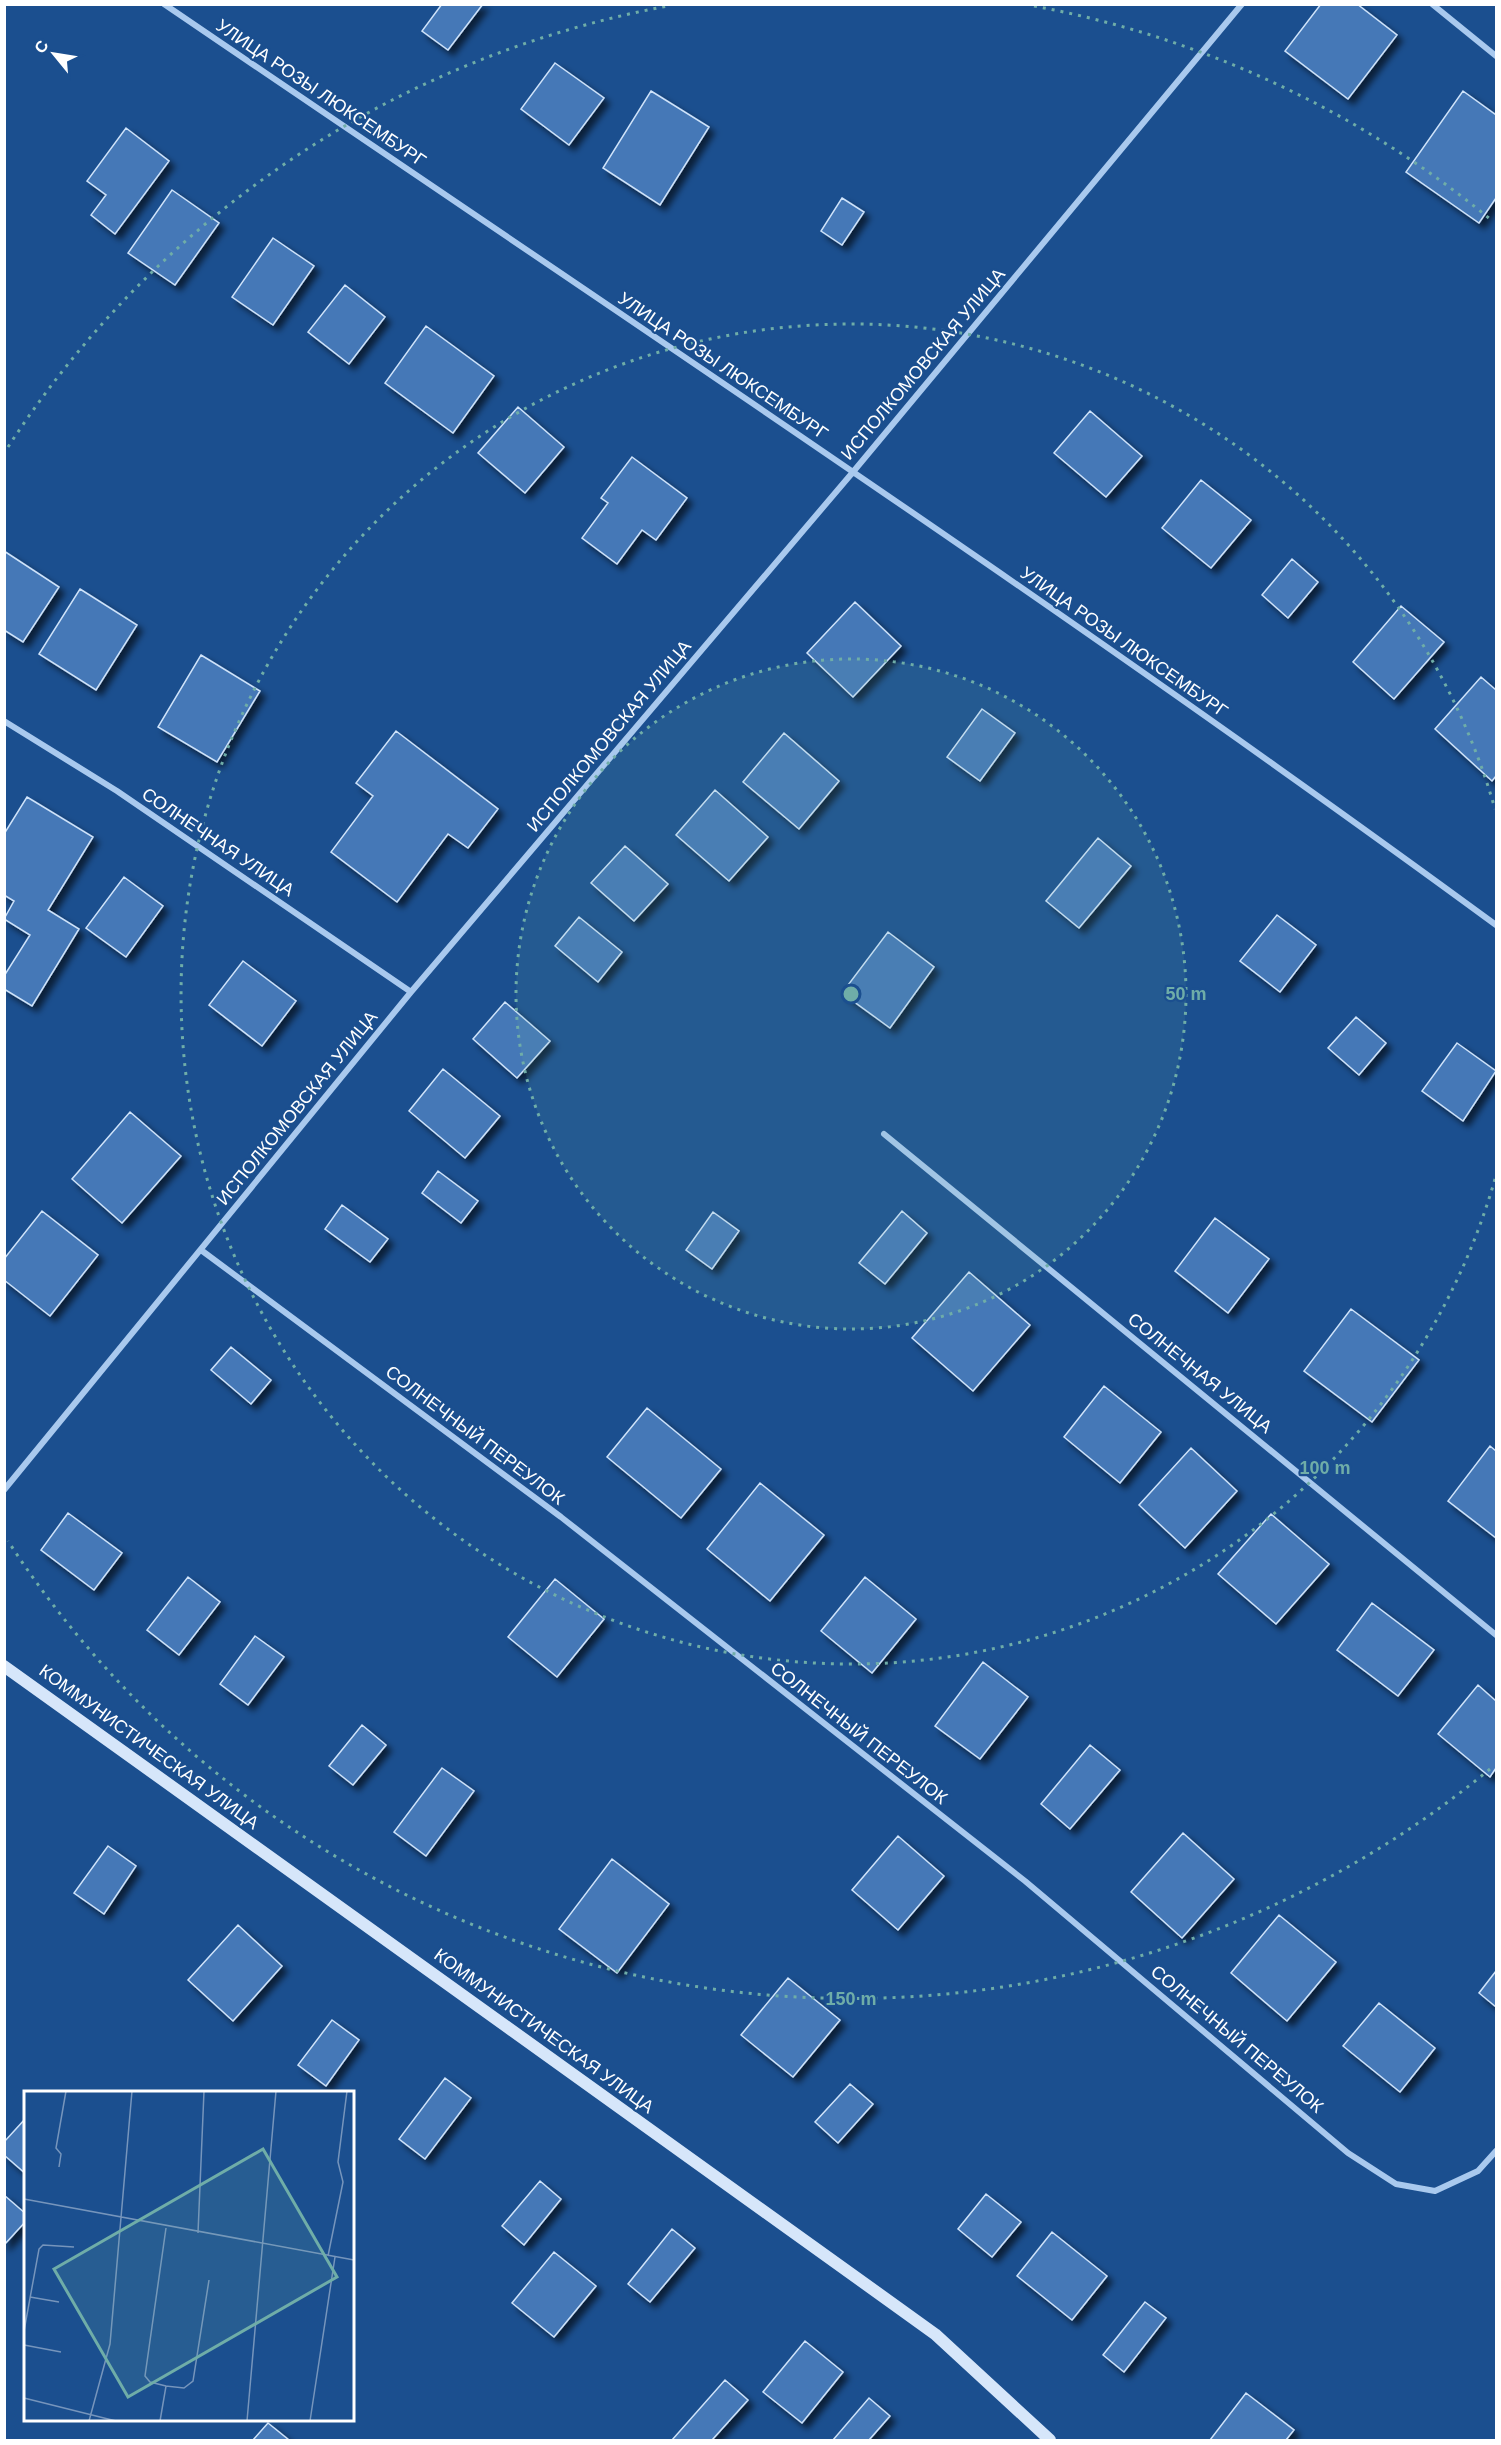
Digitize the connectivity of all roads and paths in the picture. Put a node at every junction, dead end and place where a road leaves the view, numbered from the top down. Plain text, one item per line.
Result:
1 (164, 4) edge
2 (1242, 4) edge
3 (1432, 4) edge
4 (1497, 56) edge
5 (853, 472) junction
6 (4, 722) edge
7 (1497, 925) edge
8 (411, 992) junction
9 (884, 1134) dead end
10 (201, 1250) junction
11 (4, 1490) edge
12 (1497, 1635) edge
13 (4, 1666) edge
14 (1497, 2151) edge
15 (1050, 2440) edge

1 - 5 street, УЛИЦА РОЗЫ ЛЮКСЕМБУРГ
2 - 5 street, ИСПОЛКОМОВСКАЯ УЛИЦА
3 - 4 street
5 - 7 street, УЛИЦА РОЗЫ ЛЮКСЕМБУРГ
5 - 8 street, ИСПОЛКОМОВСКАЯ УЛИЦА
6 - 8 street, СОЛНЕЧНАЯ УЛИЦА
8 - 10 street, ИСПОЛКОМОВСКАЯ УЛИЦА
9 - 12 street, СОЛНЕЧНАЯ УЛИЦА
10 - 11 street, ИСПОЛКОМОВСКАЯ УЛИЦА
10 - 14 street, СОЛНЕЧНЫЙ ПЕРЕУЛОК
13 - 15 main road, КОММУНИСТИЧЕСКАЯ УЛИЦА

